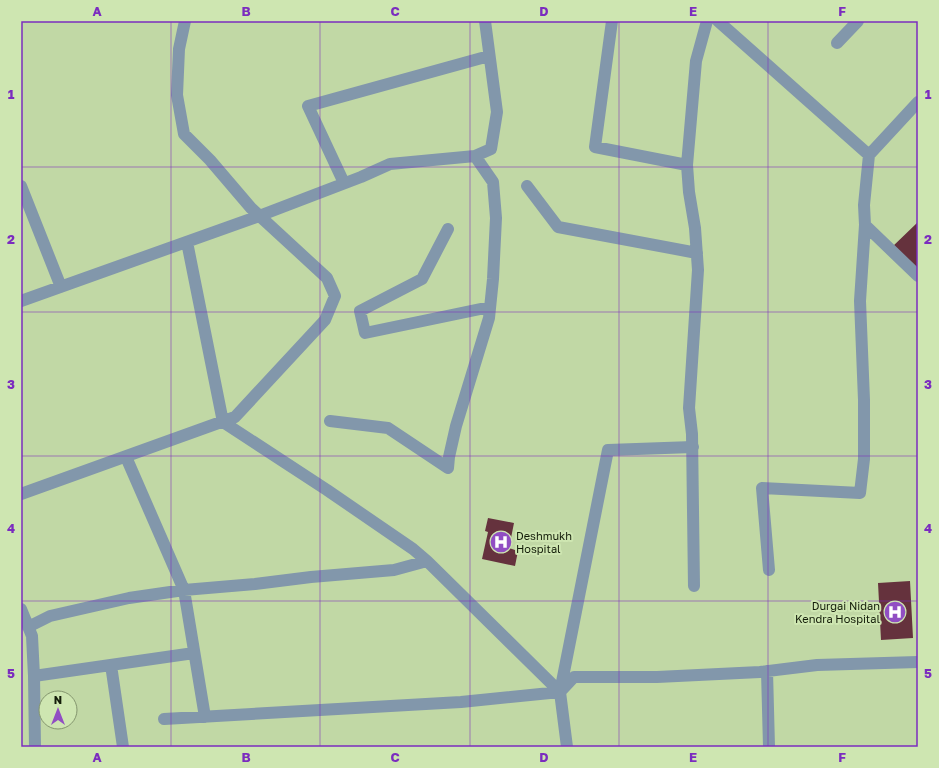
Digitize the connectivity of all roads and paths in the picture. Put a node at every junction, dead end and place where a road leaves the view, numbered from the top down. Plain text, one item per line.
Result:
1 (185, 21) edge
2 (485, 21) edge
3 (612, 21) edge
4 (707, 21) edge
5 (718, 21) edge
6 (858, 21) edge
7 (837, 43) dead end
8 (489, 56) junction
9 (918, 102) edge
10 (869, 155) junction
11 (475, 156) junction
12 (687, 165) junction
13 (344, 183) junction
14 (21, 186) edge
15 (526, 186) dead end
16 (259, 216) junction
17 (865, 225) junction
18 (448, 229) dead end
19 (187, 242) junction
20 (697, 253) junction
21 (918, 276) edge
22 (61, 287) junction
23 (21, 300) edge
24 (490, 307) junction
25 (330, 421) dead end
26 (223, 422) junction
27 (693, 447) junction
28 (126, 457) junction
29 (21, 494) edge
30 (427, 561) junction
31 (769, 570) dead end
32 (694, 586) dead end
33 (184, 590) junction
34 (21, 609) edge
35 (28, 627) junction
36 (194, 653) junction
37 (918, 662) edge
38 (111, 665) junction
39 (767, 671) junction
40 (34, 676) junction
41 (560, 692) junction
42 (205, 717) junction
43 (164, 719) dead end
44 (35, 747) edge
45 (123, 747) edge
46 (567, 747) edge
47 (769, 747) edge

1 - 16 street
2 - 8 street
3 - 12 street
4 - 12 street
5 - 10 street
6 - 7 street
8 - 11 street
8 - 13 street
9 - 10 street
10 - 17 street
11 - 13 street
11 - 24 street
12 - 20 street
13 - 16 street
14 - 22 street
15 - 20 street
16 - 19 street
16 - 26 street
17 - 21 street
17 - 31 street
18 - 24 street
19 - 22 street
19 - 26 street
20 - 27 street
22 - 23 street
24 - 25 street
26 - 28 street
26 - 30 street
27 - 32 street
27 - 41 street
28 - 29 street
28 - 33 street
30 - 33 street
30 - 41 street
33 - 35 street
33 - 36 street
34 - 35 street
35 - 40 street
36 - 38 street
36 - 42 street
37 - 39 street
38 - 40 street
38 - 45 street
39 - 41 street
39 - 47 street
40 - 44 street
41 - 42 street
41 - 46 street
42 - 43 street

